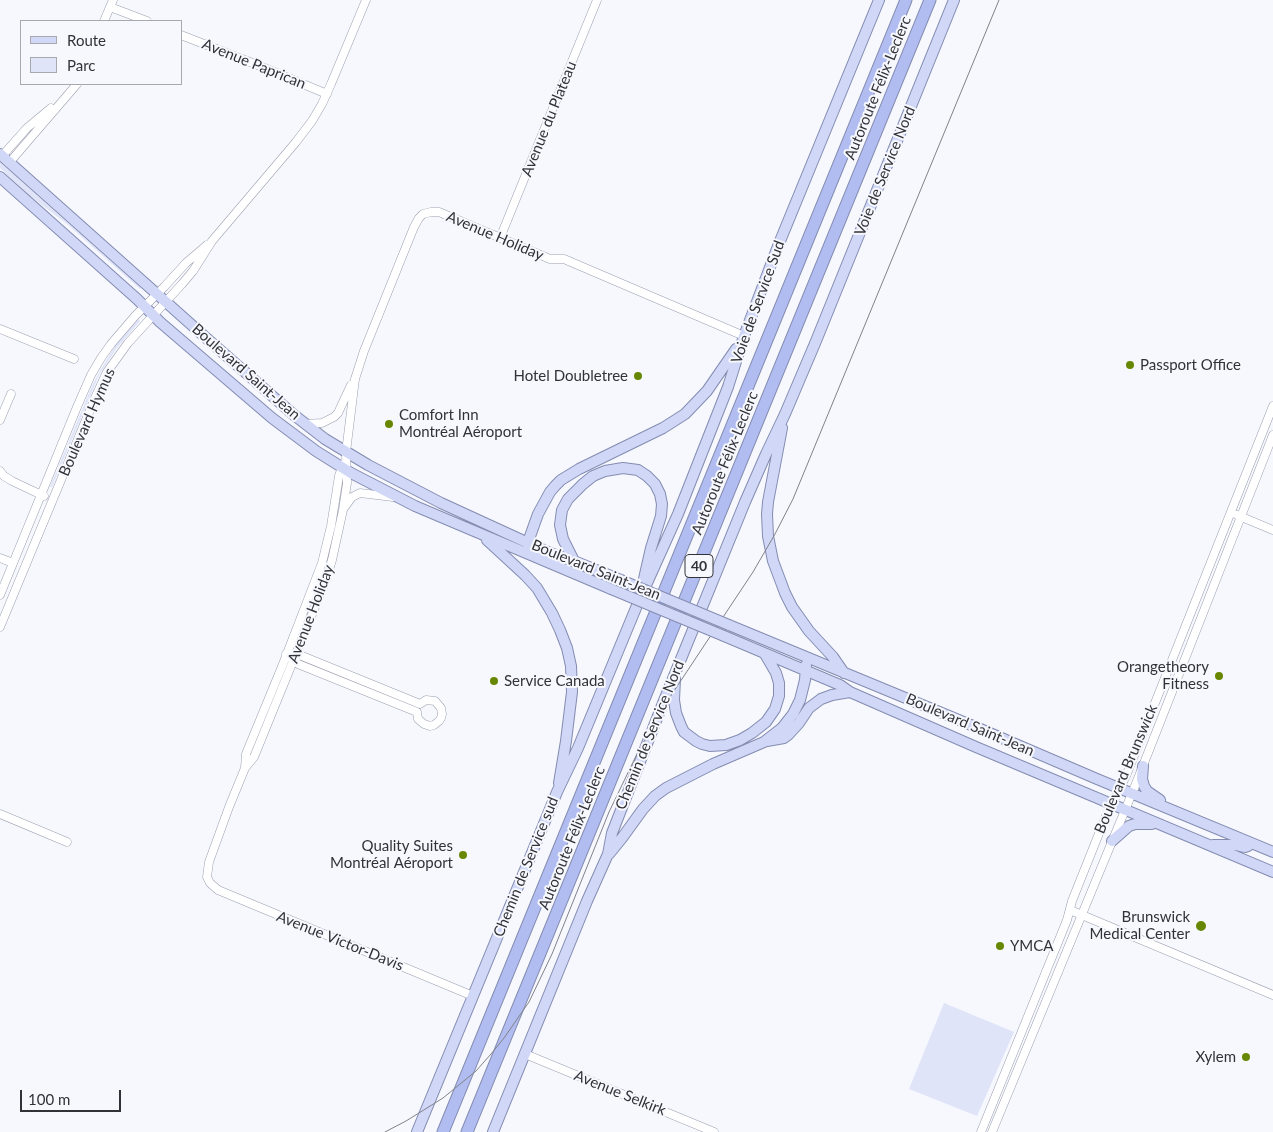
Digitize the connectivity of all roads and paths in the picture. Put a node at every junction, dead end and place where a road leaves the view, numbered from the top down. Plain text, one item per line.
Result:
1 (366, 0) edge
2 (597, 0) edge
3 (879, 0) edge
4 (906, 0) edge
5 (930, 0) edge
6 (954, 0) edge
7 (112, 3) edge
8 (104, 20) edge
9 (144, 20) edge
10 (182, 35) edge
11 (76, 85) edge
12 (327, 94) junction
13 (4, 158) edge
14 (0, 176) edge
15 (500, 238) junction
16 (212, 241) junction
17 (157, 294) junction
18 (166, 302) junction
19 (144, 306) junction
20 (153, 315) junction
21 (0, 329) edge
22 (744, 336) junction
23 (816, 341) joint
24 (74, 359) dead end
25 (355, 379) junction
26 (11, 394) dead end
27 (1273, 406) edge
28 (785, 414) junction
29 (0, 420) edge
30 (305, 424) junction
31 (1273, 435) edge
32 (346, 452) junction
33 (344, 469) junction
34 (0, 471) edge
35 (42, 495) junction
36 (396, 497) junction
37 (53, 500) junction
38 (343, 510) junction
39 (1231, 512) junction
40 (1241, 516) junction
41 (1273, 530) edge
42 (483, 536) junction
43 (528, 542) junction
44 (531, 556) junction
45 (0, 558) edge
46 (574, 561) junction
47 (13, 563) junction
48 (0, 595) edge
49 (638, 603) junction
50 (0, 627) edge
51 (286, 654) junction
52 (765, 654) junction
53 (294, 658) junction
54 (806, 658) junction
55 (806, 670) junction
56 (675, 673) junction
57 (844, 673) junction
58 (850, 692) junction
59 (418, 708) dead end
60 (764, 742) junction
61 (1142, 766) junction
62 (245, 768) junction
63 (1120, 788) junction
64 (557, 792) junction
65 (1131, 793) junction
66 (1112, 805) junction
67 (1124, 810) junction
68 (0, 814) edge
69 (1184, 815) junction
70 (1156, 823) junction
71 (1112, 841) junction
72 (67, 842) dead end
73 (1250, 843) junction
74 (1208, 845) junction
75 (1273, 852) edge
76 (608, 854) junction
77 (1273, 872) edge
78 (210, 883) joint
79 (1070, 910) junction
80 (1081, 915) junction
81 (1273, 995) edge
82 (473, 996) junction
83 (525, 1054) junction
84 (982, 1130) edge
85 (417, 1132) edge
86 (443, 1132) edge
87 (467, 1132) edge
88 (493, 1132) edge
89 (714, 1132) edge
90 (992, 1132) edge

1 - 12 street, Boulevard Hymus
2 - 15 street, Avenue du Plateau
3 - 22 main road, Voie de Service Sud
4 - 86 highway, Autoroute Félix-Leclerc / 40
5 - 87 highway, Autoroute Félix-Leclerc / 40
6 - 23 main road, Voie de Service Nord
7 - 8 street
7 - 9 street
10 - 12 street, Avenue Paprican
11 - 13 street
12 - 16 street, Boulevard Hymus
13 - 17 main road, Boulevard Saint-Jean
14 - 19 main road, Boulevard Saint-Jean
15 - 22 street, Avenue Holiday
15 - 25 street, Avenue Holiday
16 - 17 street, Boulevard Hymus
16 - 18 street, Boulevard Hymus
17 - 18 main road, Boulevard Saint-Jean
17 - 19 street, Boulevard Hymus
18 - 20 street, Boulevard Hymus
18 - 30 main road, Boulevard Saint-Jean
19 - 20 main road, Boulevard Saint-Jean
19 - 35 street, Boulevard Hymus
20 - 33 main road, Boulevard Saint-Jean
20 - 37 street, Boulevard Hymus
21 - 24 street
22 - 43 main road
22 - 49 main road, Voie de Service Sud
23 - 28 main road, Chemin de Service Nord
25 - 30 street
25 - 32 street, Avenue Holiday
26 - 29 street
27 - 39 street, Boulevard Brunswick
28 - 56 main road, Chemin de Service Nord
28 - 57 main road
30 - 32 main road, Boulevard Saint-Jean
31 - 40 street, Boulevard Brunswick
32 - 33 street, Avenue Holiday
32 - 43 main road, Boulevard Saint-Jean
33 - 36 main road, Boulevard Saint-Jean
33 - 38 street, Avenue Holiday
33 - 51 street, Avenue Holiday
34 - 35 street
35 - 37 street
35 - 47 street, Boulevard Hymus
36 - 38 street
36 - 42 main road, Boulevard Saint-Jean
37 - 50 street, Boulevard Hymus
38 - 53 street, Avenue Holiday
39 - 40 street
39 - 63 street, Boulevard Brunswick
40 - 41 street
40 - 61 street, Boulevard Brunswick
42 - 44 main road, Boulevard Saint-Jean
42 - 64 main road
43 - 44 main road
43 - 46 main road, Boulevard Saint-Jean
44 - 52 main road, Boulevard Saint-Jean, bridge
45 - 47 street
46 - 49 main road
46 - 54 main road, Boulevard Saint-Jean, bridge
47 - 48 street, Boulevard Hymus
49 - 64 main road, Chemin de Service sud
51 - 53 street
51 - 62 street, Avenue Holiday
52 - 55 main road, Boulevard Saint-Jean
52 - 56 main road
53 - 59 street
53 - 62 street, Avenue Holiday
54 - 55 main road
54 - 57 main road, Boulevard Saint-Jean
55 - 58 main road, Boulevard Saint-Jean
55 - 60 main road
56 - 76 main road, Chemin de Service Nord
57 - 63 main road, Boulevard Saint-Jean
58 - 60 main road
58 - 66 main road, Boulevard Saint-Jean
60 - 76 main road
61 - 65 street, Boulevard Brunswick
61 - 69 main road
62 - 78 street, Avenue Holiday
63 - 65 main road, Boulevard Saint-Jean
63 - 66 street, Boulevard Brunswick
64 - 82 main road, Chemin de Service sud
65 - 67 street, Boulevard Brunswick
65 - 69 main road, Boulevard Saint-Jean
66 - 67 main road, Boulevard Saint-Jean
66 - 79 street, Boulevard Brunswick
67 - 70 main road, Boulevard Saint-Jean
67 - 71 street, Boulevard Brunswick
68 - 72 street
69 - 73 main road, Boulevard Saint-Jean
70 - 71 main road
70 - 74 main road, Boulevard Saint-Jean
71 - 80 street, Boulevard Brunswick
73 - 74 main road
73 - 75 main road, Boulevard Saint-Jean
74 - 77 main road, Boulevard Saint-Jean
76 - 83 main road, Chemin de Service Nord
78 - 82 street, Avenue Victor-Davis
79 - 80 street
79 - 84 street, Boulevard Brunswick
80 - 81 street
80 - 90 street, Boulevard Brunswick
82 - 85 main road, Chemin de Service sud
83 - 88 main road, Chemin de Service Nord
83 - 89 street, Avenue Selkirk
84 - 90 street

